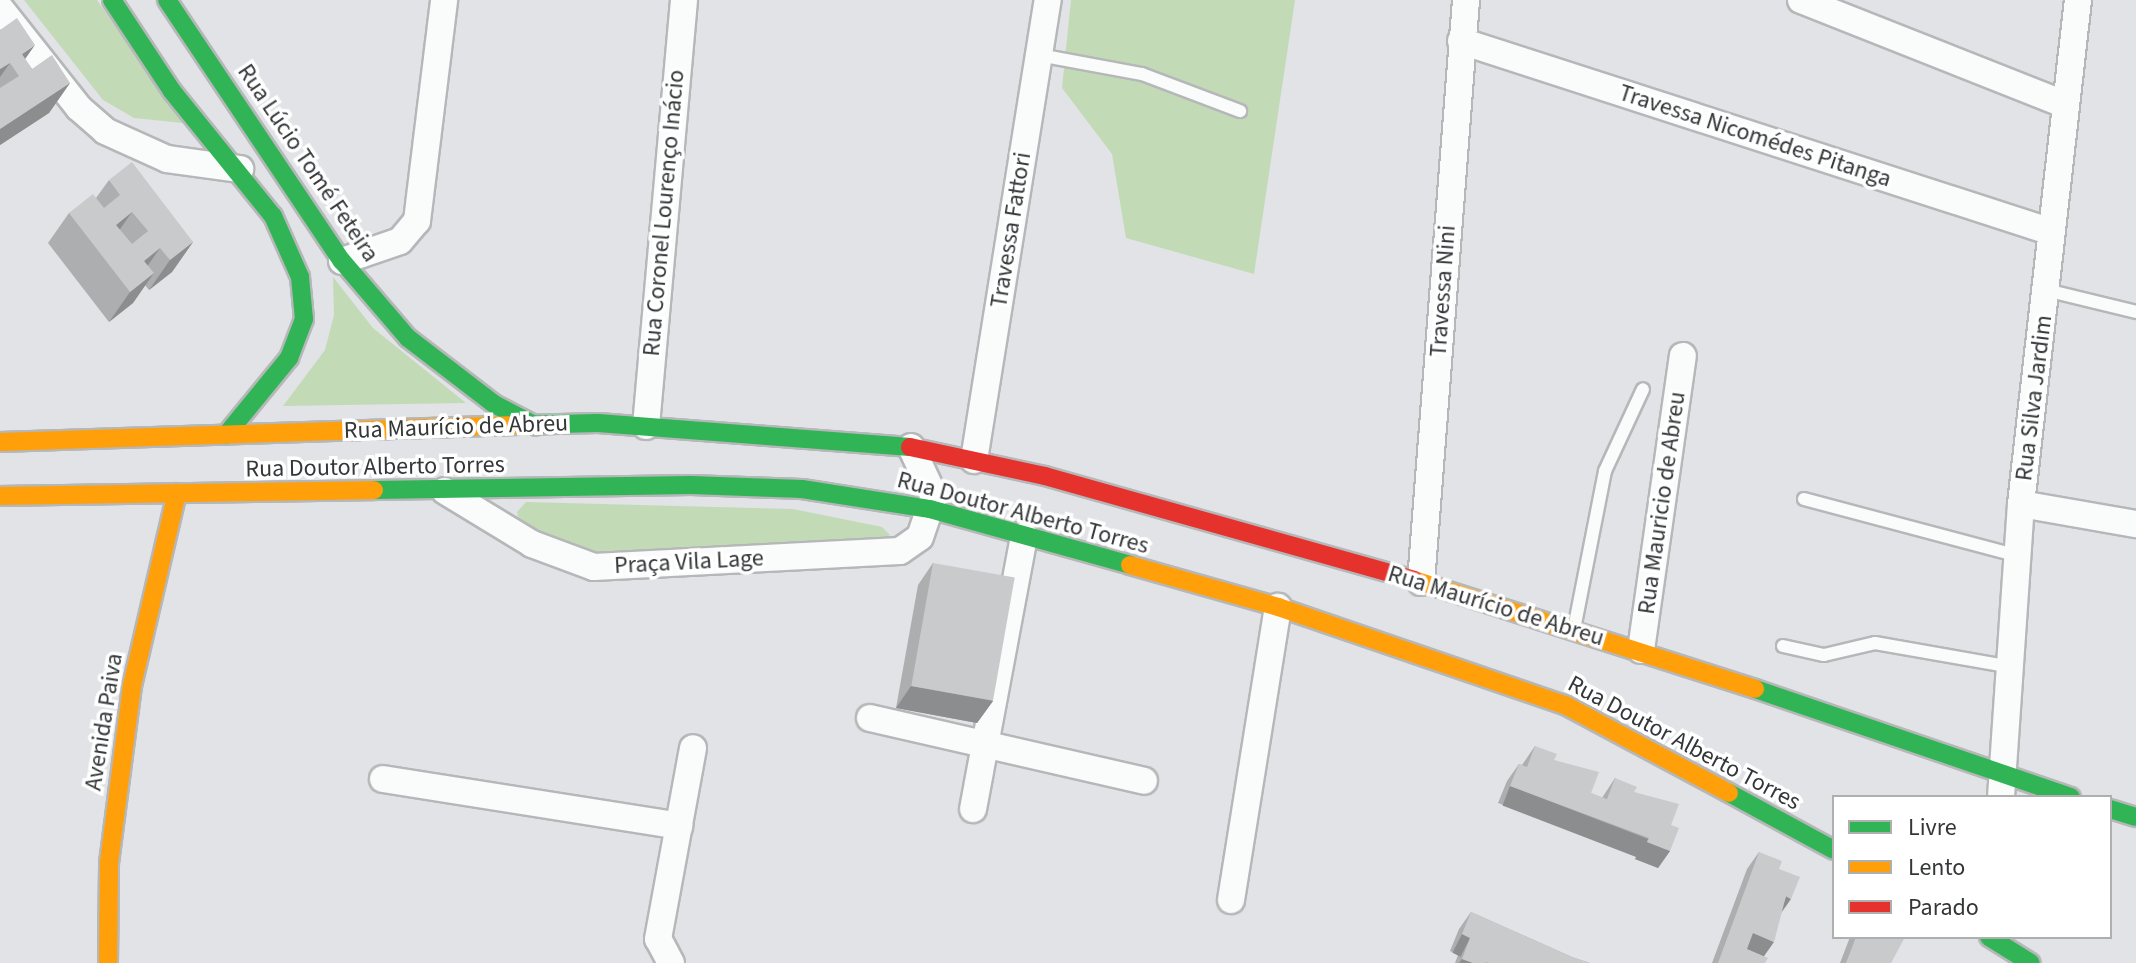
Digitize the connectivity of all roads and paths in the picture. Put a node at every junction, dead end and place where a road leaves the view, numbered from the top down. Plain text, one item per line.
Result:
1 (112, 0) edge
2 (167, 0) edge
3 (444, 0) edge
4 (684, 0) edge
5 (1048, 0) edge
6 (1466, 0) edge
7 (1801, 0) edge
8 (2080, 1) edge
9 (0, 8) edge
10 (1461, 41) junction
11 (1039, 55) junction
12 (2064, 104) junction
13 (1240, 111) dead end
14 (240, 169) junction
15 (2049, 231) junction
16 (342, 261) junction
17 (2046, 290) junction
18 (2136, 312) edge
19 (1683, 356) dead end
20 (1643, 389) dead end
21 (536, 426) junction
22 (646, 426) junction
23 (226, 435) junction
24 (0, 442) edge
25 (911, 447) junction
26 (974, 460) junction
27 (442, 490) junction
28 (177, 493) junction
29 (0, 496) edge
30 (1804, 499) dead end
31 (2021, 504) junction
32 (930, 509) junction
33 (2136, 524) edge
34 (1024, 536) junction
35 (2018, 556) junction
36 (1421, 582) junction
37 (1278, 607) junction
38 (1573, 631) junction
39 (1783, 646) dead end
40 (1641, 650) junction
41 (2011, 667) junction
42 (870, 718) dead end
43 (987, 744) junction
44 (693, 748) dead end
45 (383, 779) dead end
46 (1144, 781) dead end
47 (2003, 786) edge
48 (2059, 795) edge
49 (973, 809) dead end
50 (2112, 810) edge
51 (2136, 817) edge
52 (679, 826) junction
53 (1832, 849) edge
54 (1231, 900) dead end
55 (1992, 939) edge
56 (108, 963) edge
57 (671, 963) edge
58 (2031, 963) edge

1 - 14 main road
2 - 16 main road, Rua Lúcio Tomé Feteira
3 - 16 street
4 - 22 street, Rua Coronel Lourenço Inácio
5 - 11 street, Travessa Fattori
6 - 10 street, Travessa Nini
7 - 12 street
8 - 12 street, Rua Silva Jardim
9 - 14 street
10 - 15 street, Travessa Nicomédes Pitanga
10 - 36 street, Travessa Nini
11 - 13 lane
11 - 26 street, Travessa Fattori
12 - 15 street, Rua Silva Jardim
14 - 23 main road
15 - 17 street, Rua Silva Jardim
16 - 21 main road, Rua Lúcio Tomé Feteira
17 - 18 lane
17 - 31 street, Rua Silva Jardim
19 - 40 street, Rua Mauricio de Abreu
20 - 38 lane
21 - 22 main road, Rua Maurício de Abreu
21 - 23 main road, Rua Maurício de Abreu
22 - 25 main road, Rua Maurício de Abreu
23 - 24 main road, Rua Maurício de Abreu
25 - 26 main road, Rua Maurício de Abreu
25 - 32 street
26 - 36 main road, Rua Maurício de Abreu
27 - 28 main road, Rua Doutor Alberto Torres
27 - 32 main road, Rua Doutor Alberto Torres
27 - 32 street, Praça Vila Lage
28 - 29 main road, Rua Doutor Alberto Torres
28 - 56 main road, Avenida Paiva
30 - 35 lane
31 - 33 street
31 - 35 street, Rua Silva Jardim
32 - 34 main road, Rua Doutor Alberto Torres
34 - 37 main road, Rua Doutor Alberto Torres
34 - 43 street
35 - 41 street, Rua Silva Jardim
36 - 38 main road, Rua Maurício de Abreu
37 - 53 main road, Rua Doutor Alberto Torres
37 - 54 street
38 - 40 main road, Rua Maurício de Abreu
39 - 41 lane
40 - 47 main road, Rua Maurício de Abreu
41 - 47 street, Rua Silva Jardim
42 - 43 street
43 - 46 street
43 - 49 street
44 - 52 street
45 - 52 street
47 - 48 main road, Rua Maurício de Abreu
50 - 51 main road
52 - 57 street
55 - 58 main road

